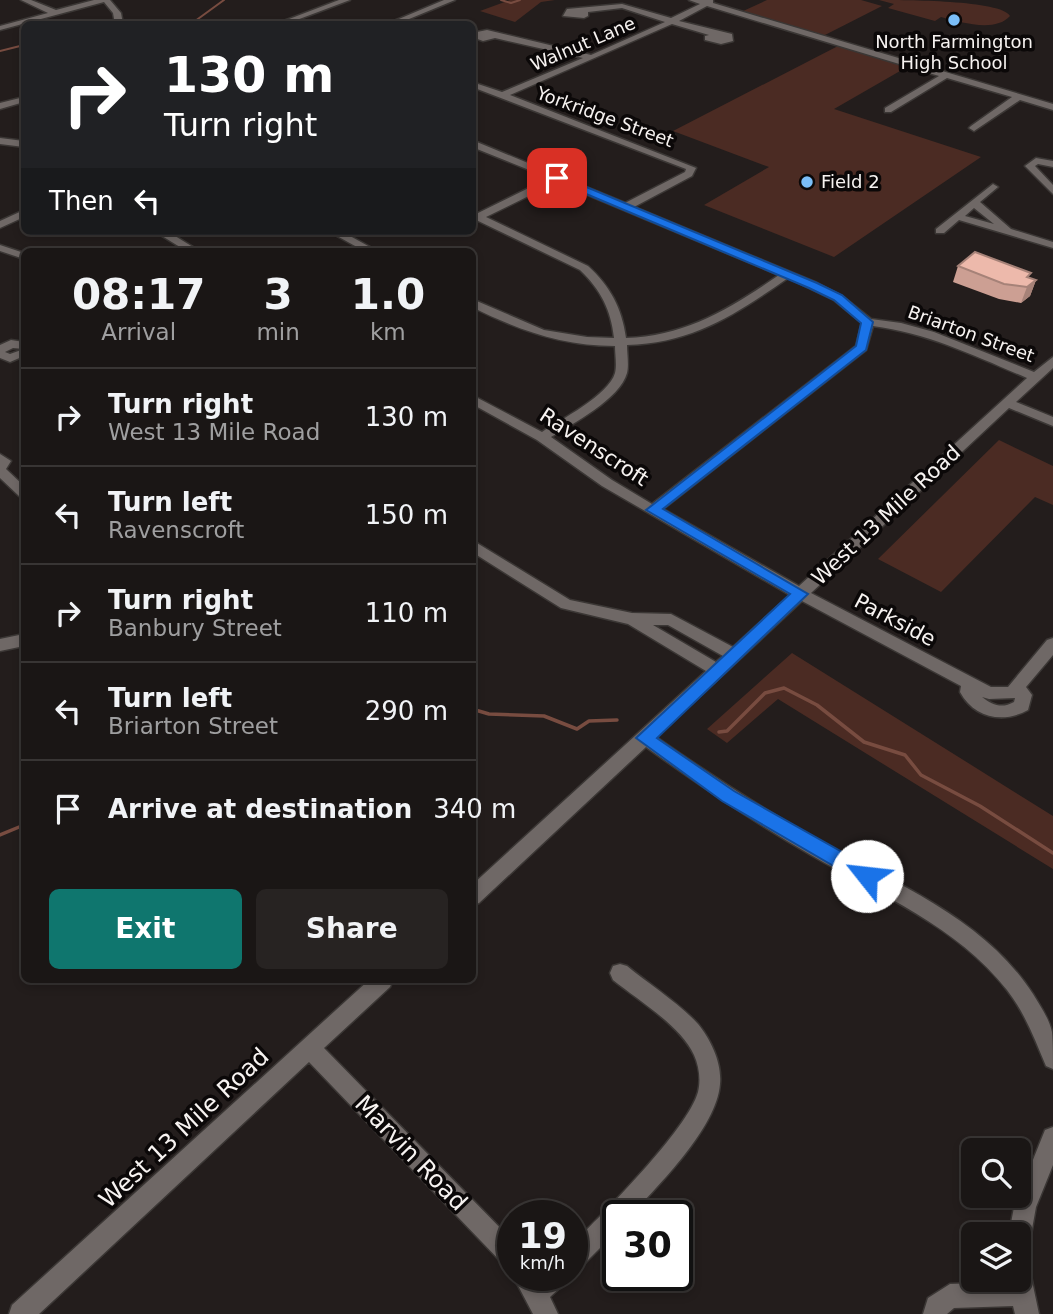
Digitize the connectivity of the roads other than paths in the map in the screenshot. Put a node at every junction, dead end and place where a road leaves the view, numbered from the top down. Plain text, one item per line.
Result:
1 (25, 0) edge
2 (104, 0) edge
3 (346, 0) edge
4 (451, 0) edge
5 (693, 0) edge
6 (710, 2) edge
7 (53, 12) junction
8 (584, 12) dead end
9 (673, 20) junction
10 (23, 21) edge
11 (118, 21) edge
12 (288, 21) edge
13 (398, 21) edge
14 (21, 22) edge
15 (0, 28) edge
16 (714, 34) dead end
17 (494, 36) dead end
18 (592, 58) junction
19 (946, 75) junction
20 (476, 87) edge
21 (501, 96) junction
22 (1018, 97) junction
23 (21, 101) edge
24 (0, 106) edge
25 (1053, 107) edge
26 (888, 110) dead end
27 (974, 128) dead end
28 (0, 141) edge
29 (21, 144) edge
30 (476, 145) edge
31 (1053, 164) edge
32 (1053, 173) edge
33 (557, 178) junction
34 (1041, 179) junction
35 (993, 187) dead end
36 (1053, 191) edge
37 (975, 203) junction
38 (626, 207) junction
39 (21, 214) edge
40 (476, 216) edge
41 (476, 216) edge
42 (959, 216) junction
43 (0, 225) edge
44 (1006, 229) junction
45 (940, 232) dead end
46 (166, 235) edge
47 (341, 235) edge
48 (1053, 245) edge
49 (0, 248) edge
50 (189, 248) edge
51 (366, 248) edge
52 (21, 255) edge
53 (787, 274) junction
54 (476, 304) edge
55 (867, 322) junction
56 (622, 343) junction
57 (21, 345) edge
58 (0, 352) edge
59 (21, 353) edge
60 (1053, 361) edge
61 (1036, 377) junction
62 (476, 401) edge
63 (1007, 403) junction
64 (1053, 422) edge
65 (542, 437) junction
66 (0, 458) edge
67 (0, 470) edge
68 (21, 490) edge
69 (653, 510) junction
70 (476, 548) edge
71 (800, 594) junction
72 (632, 620) junction
73 (21, 641) edge
74 (1053, 644) edge
75 (0, 645) edge
76 (735, 655) junction
77 (718, 671) junction
78 (645, 738) junction
79 (476, 893) edge
80 (620, 973) dead end
81 (380, 983) edge
82 (1048, 1028) edge
83 (309, 1048) junction
84 (1053, 1059) edge
85 (1053, 1138) edge
86 (1023, 1222) edge
87 (497, 1242) edge
88 (588, 1243) edge
89 (1024, 1304) edge
90 (22, 1314) edge
91 (935, 1314) edge

1 - 7 street
2 - 7 street
2 - 11 street
3 - 12 street
4 - 13 street
5 - 6 street
6 - 9 street, Walnut Lane
6 - 19 street
7 - 10 street
8 - 9 street
9 - 16 street
9 - 18 street, Walnut Lane
14 - 15 street
17 - 18 street
18 - 21 street, Walnut Lane
19 - 22 street
19 - 26 street
20 - 21 street, Yorkridge Street
21 - 38 street, Yorkridge Street
22 - 25 street
22 - 27 street
23 - 24 street
28 - 29 street
30 - 33 street
31 - 34 street
32 - 34 street
33 - 38 street
33 - 40 street
34 - 36 street
35 - 37 street
37 - 42 street
37 - 44 street
38 - 53 street
39 - 43 street
41 - 56 street
42 - 44 street
42 - 45 street
44 - 48 street
46 - 50 street
47 - 51 street
49 - 52 street
53 - 55 street
53 - 56 street
54 - 56 street
55 - 61 street, Briarton Street
55 - 69 street
56 - 65 street
57 - 58 street
58 - 59 street
60 - 61 street, West 13 Mile Road
61 - 63 street, West 13 Mile Road
62 - 65 street, Ravenscroft
63 - 64 street
63 - 71 street, West 13 Mile Road
65 - 69 street, Ravenscroft
66 - 67 street
67 - 68 street
69 - 71 street, Ravenscroft
70 - 72 street
71 - 74 street, Parkside
71 - 76 street, West 13 Mile Road
72 - 76 street
72 - 77 street
73 - 75 street
76 - 77 street, West 13 Mile Road
77 - 78 street, West 13 Mile Road
78 - 79 street, West 13 Mile Road
78 - 82 street
80 - 88 street
81 - 83 street, West 13 Mile Road
82 - 84 street
83 - 87 street, Marvin Road
83 - 90 street, West 13 Mile Road
85 - 86 street
89 - 91 street

